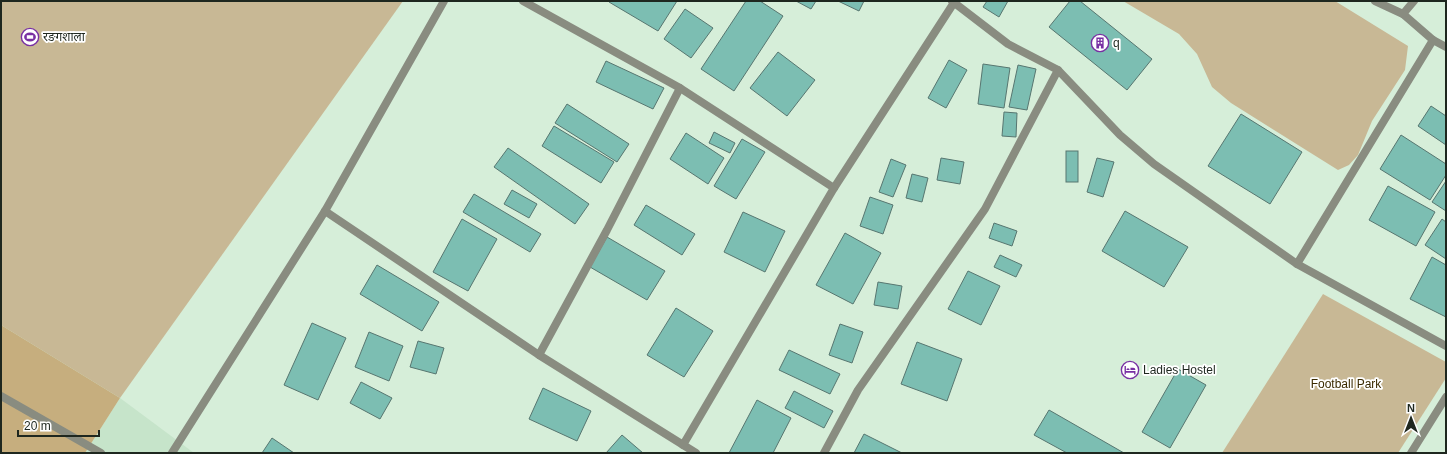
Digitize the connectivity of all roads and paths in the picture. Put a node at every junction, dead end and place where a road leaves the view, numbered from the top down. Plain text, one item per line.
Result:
1 (444, 1) edge
2 (523, 1) edge
3 (954, 1) edge
4 (1375, 1) edge
5 (1414, 1) edge
6 (1403, 14) junction
7 (1433, 40) junction
8 (1446, 48) edge
9 (1058, 70) junction
10 (680, 88) junction
11 (834, 188) junction
12 (326, 211) junction
13 (1297, 264) junction
14 (1446, 346) edge
15 (539, 355) junction
16 (1, 396) edge
17 (1446, 397) edge
18 (683, 446) junction
19 (101, 453) edge
20 (172, 453) edge
21 (696, 453) edge
22 (824, 453) edge
23 (1411, 453) edge

1 - 12 street
2 - 10 street
3 - 9 street
3 - 11 street
4 - 6 street
5 - 6 street
6 - 7 street
7 - 8 street
7 - 13 street
9 - 13 street
9 - 22 street
10 - 11 street
10 - 15 street
11 - 18 street
12 - 15 street
12 - 20 street
13 - 14 street
15 - 18 street
16 - 19 street
17 - 23 street
18 - 21 street

